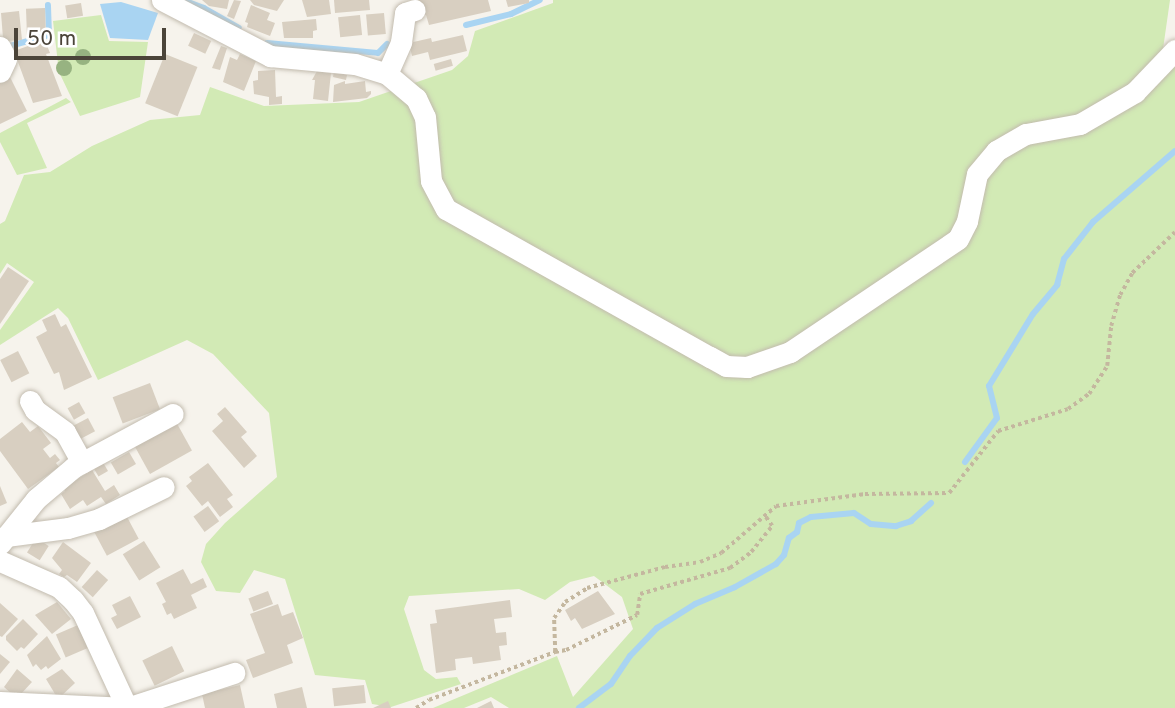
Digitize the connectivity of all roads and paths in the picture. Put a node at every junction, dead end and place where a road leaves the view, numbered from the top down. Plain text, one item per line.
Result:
1 (162, 0) edge
2 (415, 10) dead end
3 (0, 47) edge
4 (1175, 50) edge
5 (0, 72) edge
6 (387, 74) junction
7 (1175, 232) edge
8 (30, 401) dead end
9 (173, 414) dead end
10 (82, 463) junction
11 (164, 487) dead end
12 (764, 515) junction
13 (3, 556) edge
14 (555, 652) junction
15 (234, 673) dead end
16 (0, 702) edge
17 (127, 708) edge
18 (416, 708) edge

1 - 6 street
2 - 6 street
3 - 5 street
4 - 6 street
7 - 12 path
8 - 10 street
9 - 10 street
10 - 13 street
11 - 13 street
12 - 14 path
12 - 14 path
13 - 17 street
14 - 18 path
15 - 17 street
16 - 17 street

